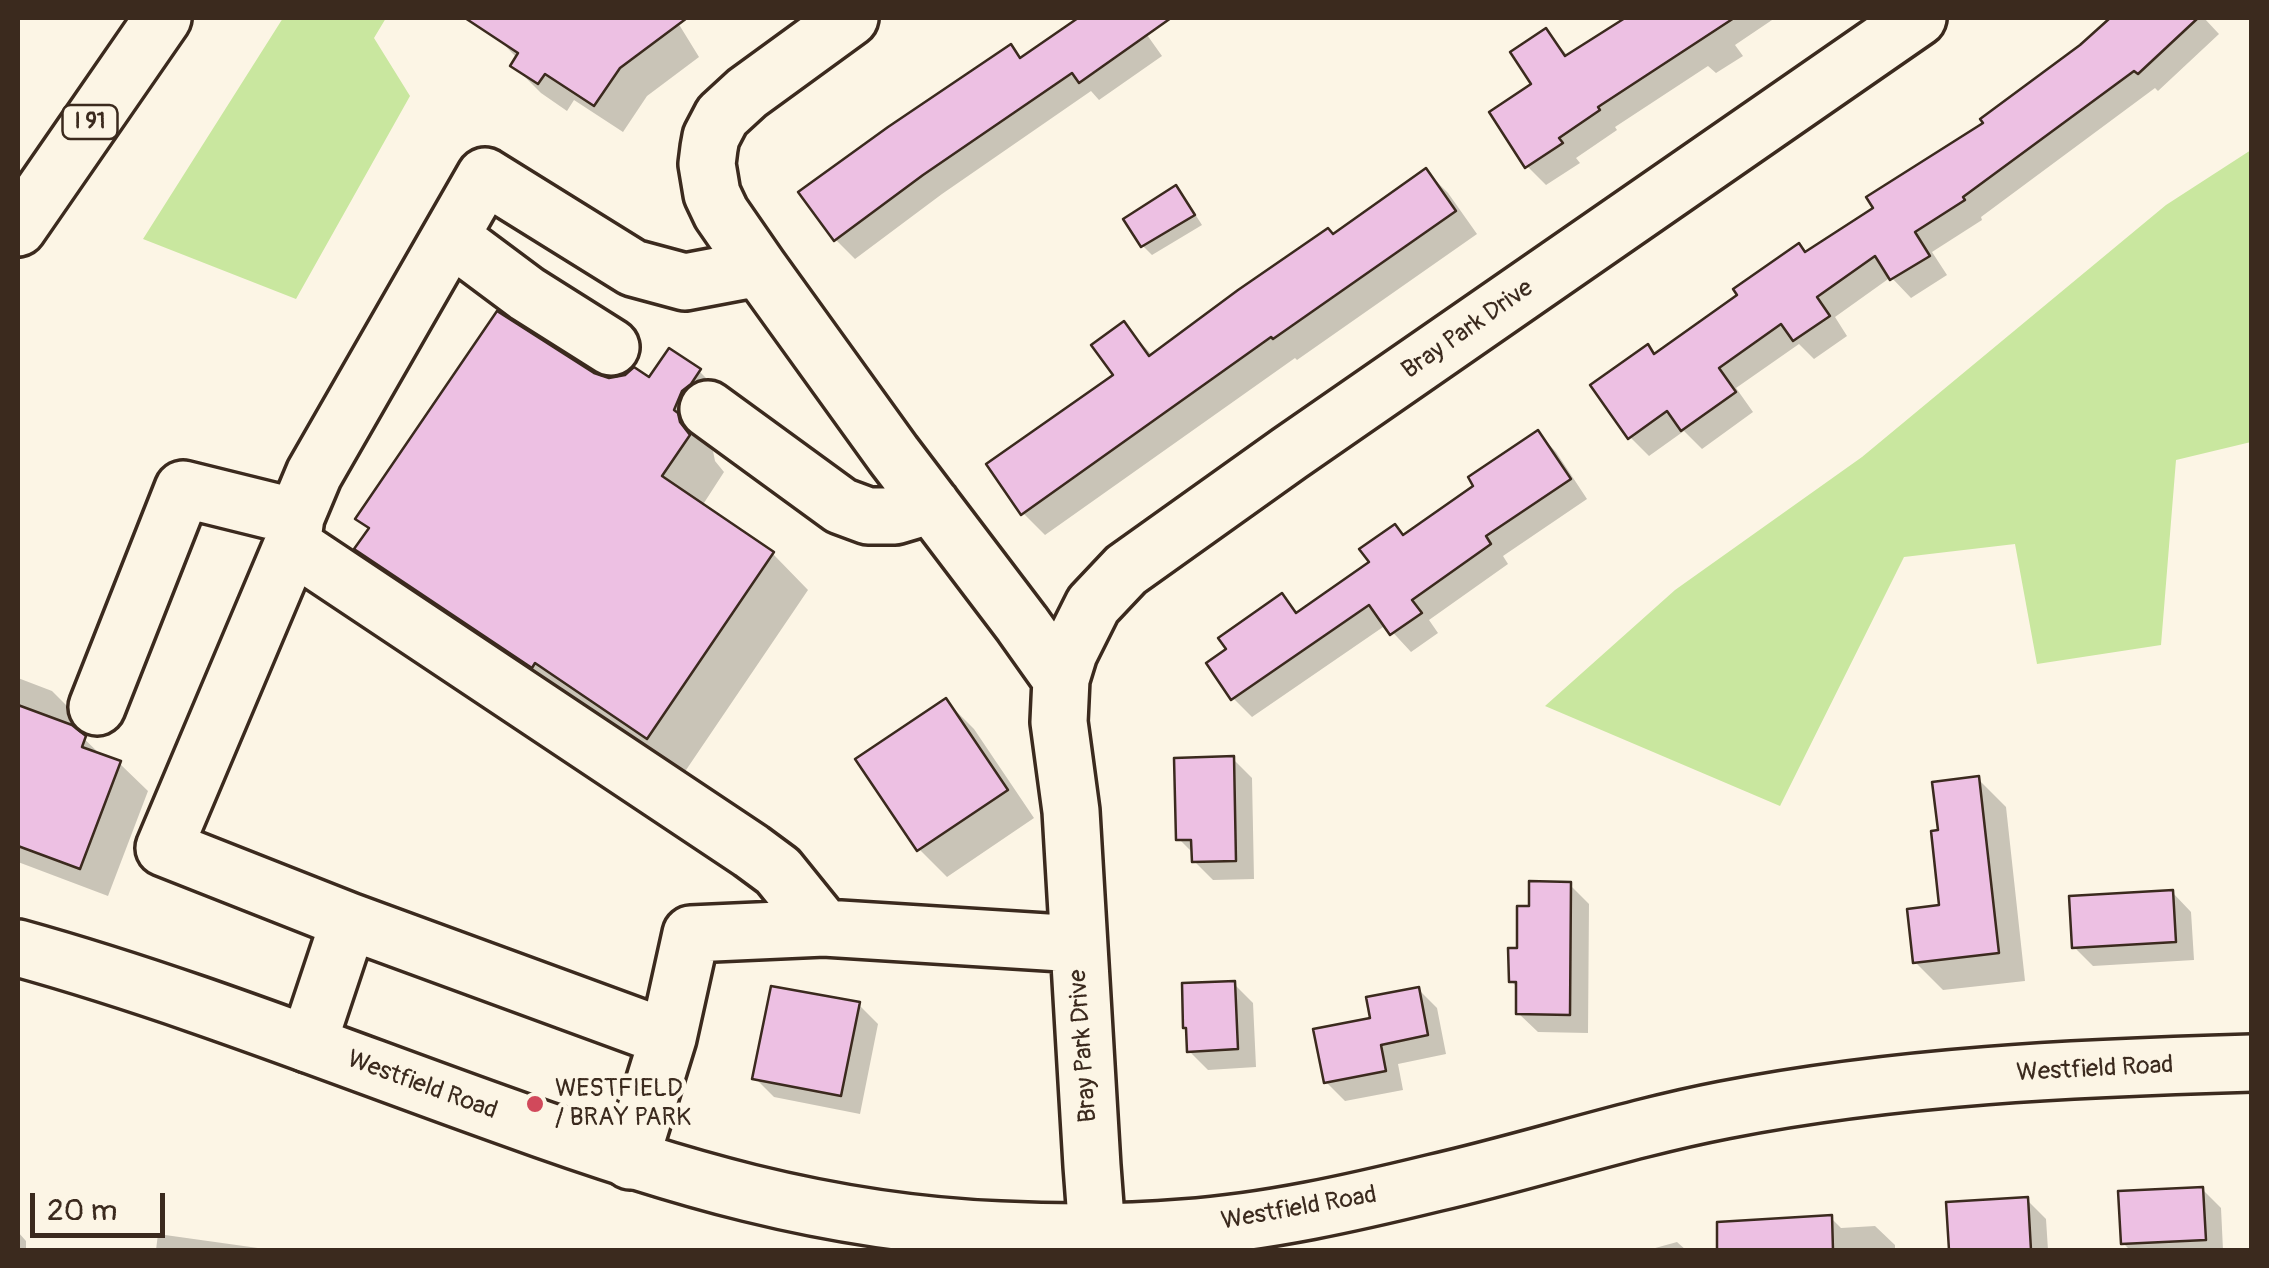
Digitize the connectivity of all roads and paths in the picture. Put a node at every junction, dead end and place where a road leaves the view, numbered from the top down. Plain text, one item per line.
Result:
1 (163, 18) edge
2 (850, 18) edge
3 (1918, 18) edge
4 (18, 228) edge
5 (452, 238) junction
6 (759, 268) junction
7 (611, 347) dead end
8 (708, 410) dead end
9 (932, 506) junction
10 (294, 531) junction
11 (1061, 680) junction
12 (97, 708) dead end
13 (349, 922) junction
14 (824, 928) junction
15 (1078, 944) junction
16 (18, 948) edge
17 (668, 1038) junction
18 (308, 1044) junction
19 (2252, 1062) edge
20 (630, 1161) junction
21 (1100, 1242) edge

1 - 4 main road, I 91
2 - 6 main road
3 - 11 main road, Bray Park Drive
5 - 6 main road
5 - 7 main road
5 - 10 main road
6 - 9 main road
8 - 9 main road
9 - 11 main road
10 - 12 main road
10 - 13 main road
10 - 14 main road
11 - 15 main road, Bray Park Drive
13 - 17 main road
13 - 18 main road
14 - 15 main road
14 - 17 main road
15 - 21 main road, Bray Park Drive
16 - 18 main road, Westfield Road
17 - 20 main road
18 - 20 main road, Westfield Road
19 - 21 main road, Westfield Road
20 - 21 main road, Westfield Road

